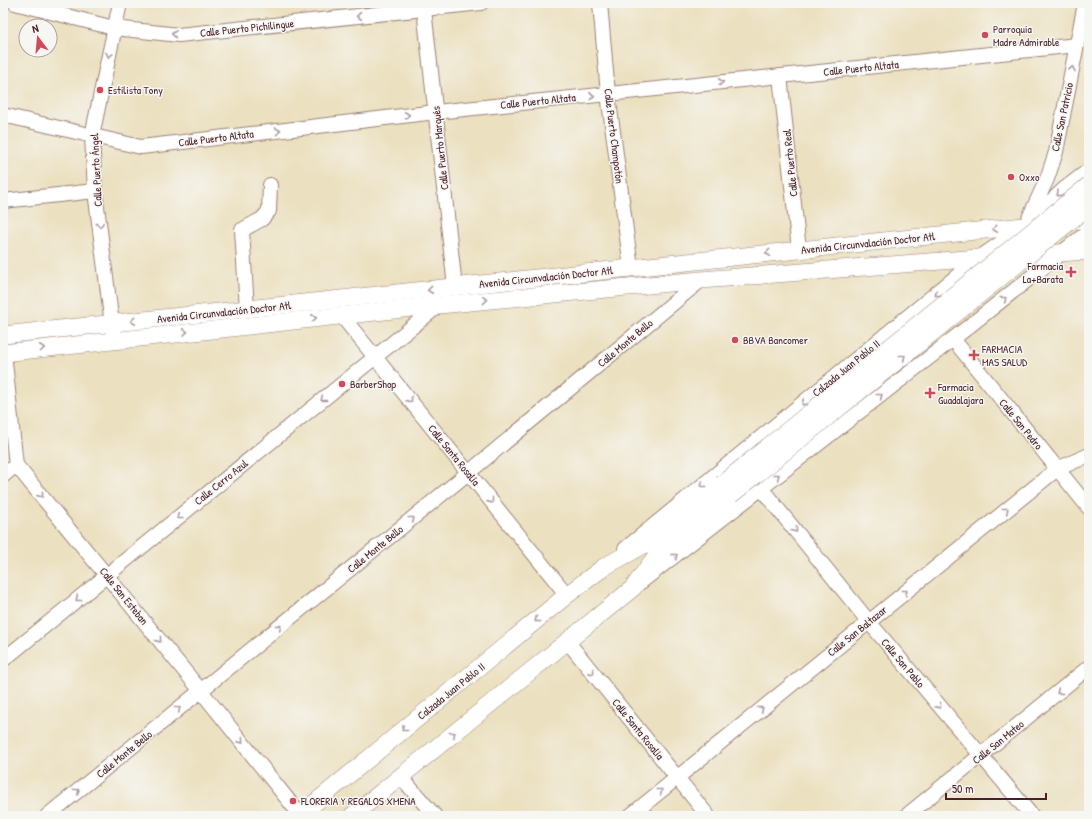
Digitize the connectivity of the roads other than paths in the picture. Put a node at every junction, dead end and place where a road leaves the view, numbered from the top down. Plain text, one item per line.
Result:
1 (15, 3) edge
2 (120, 3) edge
3 (481, 3) edge
4 (600, 3) edge
5 (1085, 3) edge
6 (464, 4) edge
7 (424, 10) junction
8 (114, 28) junction
9 (1077, 45) junction
10 (780, 76) junction
11 (608, 94) junction
12 (436, 112) junction
13 (3, 115) edge
14 (92, 136) junction
15 (1089, 170) edge
16 (270, 185) dead end
17 (1089, 185) edge
18 (95, 190) junction
19 (3, 201) edge
20 (1089, 206) edge
21 (1089, 219) edge
22 (1025, 226) junction
23 (1089, 231) edge
24 (799, 250) junction
25 (1089, 252) edge
26 (1060, 254) junction
27 (979, 258) junction
28 (631, 268) junction
29 (701, 280) junction
30 (953, 281) junction
31 (455, 287) junction
32 (439, 305) junction
33 (247, 309) junction
34 (988, 312) junction
35 (341, 315) junction
36 (113, 332) junction
37 (3, 335) edge
38 (953, 339) junction
39 (4, 353) edge
40 (375, 357) junction
41 (1089, 455) edge
42 (16, 465) junction
43 (1057, 468) junction
44 (468, 473) junction
45 (3, 476) edge
46 (762, 488) junction
47 (726, 490) junction
48 (1089, 508) edge
49 (604, 567) junction
50 (107, 575) junction
51 (633, 588) junction
52 (567, 595) junction
53 (869, 622) junction
54 (568, 642) junction
55 (3, 660) edge
56 (1089, 667) edge
57 (201, 691) junction
58 (980, 756) junction
59 (401, 776) junction
60 (677, 778) junction
61 (47, 816) edge
62 (300, 816) edge
63 (352, 816) edge
64 (435, 816) edge
65 (630, 816) edge
66 (708, 816) edge
67 (906, 816) edge
68 (1032, 816) edge

1 - 8 street, Calle Puerto Pichilingue
2 - 8 street, Calle Puerto Ángel
3 - 6 street, Calle Puerto Pichilingue
4 - 11 street, Calle Puerto Champotón
5 - 9 street, Calle San Patricio
6 - 7 street, Calle Puerto Pichilingue
7 -> 8 street, Calle Puerto Pichilingue
7 - 12 street, Calle Puerto Marqués
8 -> 14 street, Calle Puerto Ángel
9 - 10 street, Calle Puerto Altata
22 -> 9 street, Calle San Patricio
11 -> 10 street, Calle Puerto Altata
10 - 24 street, Calle Puerto Real
12 -> 11 street, Calle Puerto Altata
11 - 28 street, Calle Puerto Champotón
14 -> 12 street, Calle Puerto Altata
12 - 31 street, Calle Puerto Marqués
13 - 14 street, Calle Puerto Altata
14 - 18 street, Calle Puerto Ángel
15 -> 22 street, Calzada Juan Pablo II
16 - 33 street
17 - 47 main road, Calzada Juan Pablo II, bridge
18 - 19 street
18 -> 36 street, Calle Puerto Ángel
47 -> 20 main road, Calzada Juan Pablo II, bridge
21 - 22 main road, Avenida Circunvalación Doctor Atl
22 -> 24 main road, Avenida Circunvalación Doctor Atl
22 - 27 street, Calzada Juan Pablo II
23 - 26 street, Calzada Juan Pablo II
24 -> 28 main road, Avenida Circunvalación Doctor Atl
25 - 26 main road, Avenida Circunvalación Doctor Atl
26 - 27 main road, Avenida Circunvalación Doctor Atl
34 -> 26 street, Calzada Juan Pablo II
27 - 29 main road, Avenida Circunvalación Doctor Atl
27 - 30 street, Calzada Juan Pablo II
28 - 31 main road, Avenida Circunvalación Doctor Atl
32 -> 29 main road, Avenida Circunvalación Doctor Atl
29 - 44 street, Calle Monte Bello
30 - 34 street
30 -> 49 street, Calzada Juan Pablo II
31 -> 33 main road, Avenida Circunvalación Doctor Atl
32 - 35 main road, Avenida Circunvalación Doctor Atl
32 - 40 street, Calle Cerro Azul
33 -> 36 main road, Avenida Circunvalación Doctor Atl
34 - 38 street, Calzada Juan Pablo II
36 -> 35 main road, Avenida Circunvalación Doctor Atl
35 - 40 street, Calle Santa Rosalía
36 - 37 main road, Avenida Circunvalación Doctor Atl
39 -> 36 main road, Avenida Circunvalación Doctor Atl
38 - 43 street, Calle San Pedro
46 -> 38 street, Calzada Juan Pablo II
39 - 42 street
40 -> 44 street, Calle Santa Rosalía
40 -> 50 street, Calle Cerro Azul
41 - 43 street, Calle San Baltazar
42 - 45 street
42 -> 50 street, Calle San Esteban
43 - 48 street, Calle San Pedro
53 -> 43 street, Calle San Baltazar
44 -> 52 street, Calle Santa Rosalía
57 -> 44 street, Calle Monte Bello
51 -> 46 street, Calzada Juan Pablo II
46 -> 53 street, Calle San Pablo
47 - 49 main road, Calzada Juan Pablo II
47 - 51 main road, Calzada Juan Pablo II
49 - 52 main road, Calzada Juan Pablo II
50 -> 55 street, Calle Cerro Azul
50 -> 57 street, Calle San Esteban
51 - 54 main road, Calzada Juan Pablo II
52 -> 62 main road, Calzada Juan Pablo II
53 -> 58 street, Calle San Pablo
60 -> 53 street, Calle San Baltazar
59 -> 54 main road, Calzada Juan Pablo II
54 -> 60 street, Calle Santa Rosalía
56 -> 58 street, Calle San Mateo
61 -> 57 street, Calle Monte Bello
57 -> 62 street, Calle San Esteban
58 - 67 street, Calle San Mateo
58 - 68 street, Calle San Pablo
59 - 63 main road, Calzada Juan Pablo II
59 - 64 street
65 -> 60 street, Calle San Baltazar
60 - 66 street, Calle Santa Rosalía

